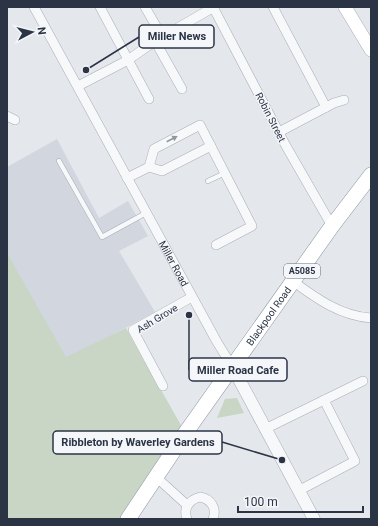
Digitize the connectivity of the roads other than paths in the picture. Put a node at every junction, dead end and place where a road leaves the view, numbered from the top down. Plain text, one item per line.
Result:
1 (34, 7) edge
2 (100, 7) edge
3 (213, 7) edge
4 (273, 7) edge
5 (345, 7) edge
6 (149, 8) edge
7 (156, 26) dead end
8 (155, 41) junction
9 (371, 50) edge
10 (128, 60) junction
11 (78, 86) junction
12 (182, 89) dead end
13 (149, 99) dead end
14 (344, 100) dead end
15 (326, 107) junction
16 (279, 132) junction
17 (211, 146) junction
18 (59, 161) dead end
19 (149, 166) junction
20 (224, 173) junction
21 (371, 175) edge
22 (127, 178) junction
23 (208, 181) dead end
24 (146, 213) junction
25 (332, 226) junction
26 (216, 245) dead end
27 (294, 282) junction
28 (192, 297) junction
29 (371, 318) edge
30 (233, 368) junction
31 (363, 381) dead end
32 (163, 386) dead end
33 (324, 400) junction
34 (265, 428) junction
35 (156, 477) junction
36 (298, 491) junction
37 (187, 505) junction
38 (128, 519) edge
39 (187, 519) edge
40 (213, 519) edge
41 (314, 519) edge

1 - 11 street, Miller Road
2 - 10 street
3 - 8 street
3 - 16 street, Robin Street
4 - 15 street
5 - 9 main road
6 - 7 street
8 - 10 street
8 - 12 street
10 - 11 street
10 - 13 street
11 - 22 street, Miller Road
14 - 15 street
15 - 16 street
16 - 25 street, Robin Street
17 - 19 street
19 -> 17 street
17 - 20 street
18 - 24 lane
19 - 22 street
20 - 23 lane
20 - 26 street
21 - 25 highway, Blackpool Road / A5085
22 - 24 street, Miller Road
24 - 28 street, Miller Road
25 - 27 highway, Blackpool Road / A5085
27 - 29 street
27 - 30 highway, Blackpool Road / A5085
28 - 30 street, Miller Road
28 - 32 street, Ash Grove
30 - 34 street, Miller Road
30 - 35 highway, Blackpool Road / A5085
31 - 33 street
33 - 34 street
33 - 36 street
34 - 36 street, Miller Road
35 - 37 street
35 - 38 highway, Blackpool Road / A5085
36 - 41 street, Miller Road
37 - 39 street
37 - 40 street

